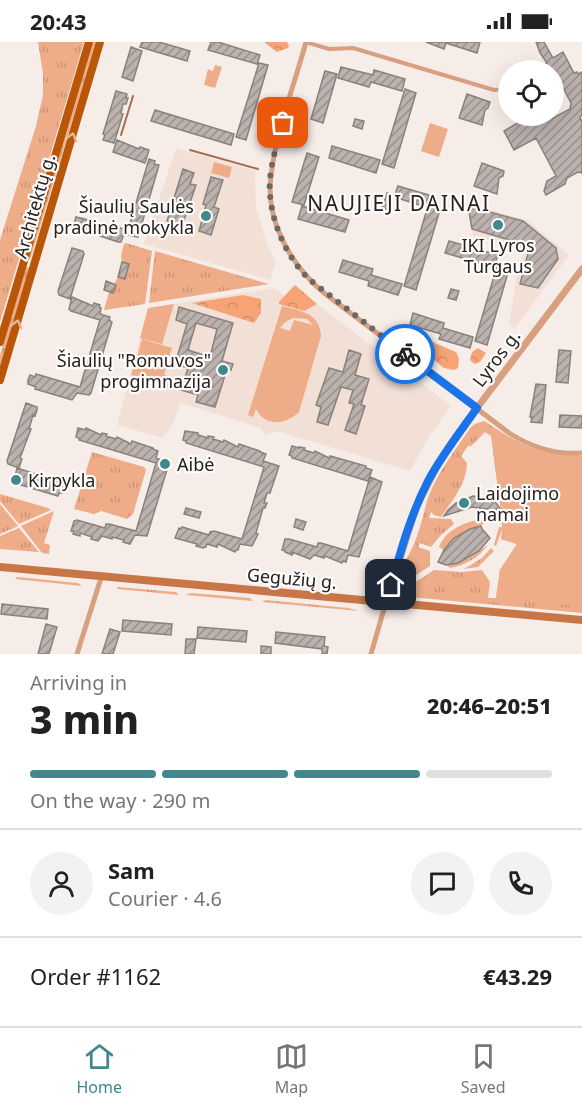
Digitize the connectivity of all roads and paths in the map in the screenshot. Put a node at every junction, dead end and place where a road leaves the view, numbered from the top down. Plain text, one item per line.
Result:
1 (89, 42) edge
2 (100, 42) edge
3 (306, 42) edge
4 (498, 90) edge
5 (25, 260) junction
6 (35, 263) junction
7 (582, 269) edge
8 (0, 342) edge
9 (0, 380) edge
10 (477, 408) junction
11 (582, 453) edge
12 (0, 567) edge
13 (101, 578) junction
14 (386, 602) junction
15 (582, 620) edge
16 (77, 654) edge
17 (371, 654) edge

1 - 5 main road, Architektų g.
6 -> 2 main road, Architektų g.
3 - 4 street
3 - 10 street
5 - 6 main road
5 - 8 main road, Architektų g.
9 -> 6 main road, Architektų g.
7 - 10 street, Lyros g.
10 - 11 street
10 - 14 street, Lyros g.
12 - 13 main road, Gegužių g.
13 - 14 main road, Gegužių g.
13 - 16 street
14 - 15 main road, Gegužių g.
14 - 17 street

